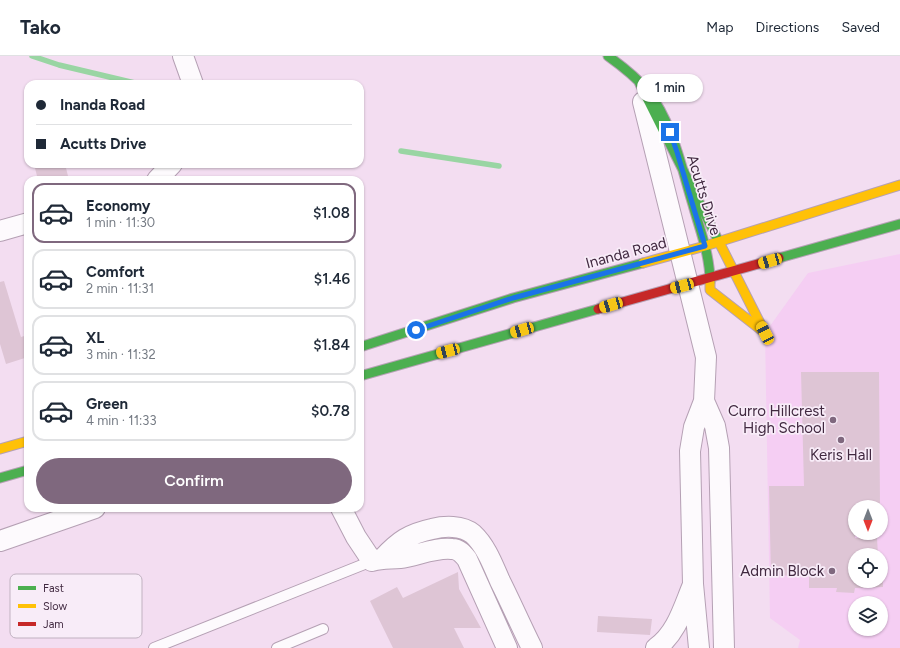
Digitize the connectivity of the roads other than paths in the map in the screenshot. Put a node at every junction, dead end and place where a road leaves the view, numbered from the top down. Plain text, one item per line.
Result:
1 (183, 56) edge
2 (608, 56) edge
3 (192, 80) edge
4 (638, 82) junction
5 (168, 168) edge
6 (160, 176) edge
7 (900, 185) edge
8 (24, 224) edge
9 (900, 224) edge
10 (0, 231) edge
11 (705, 246) junction
12 (711, 278) junction
13 (364, 346) edge
14 (364, 375) edge
15 (704, 401) junction
16 (24, 442) edge
17 (0, 449) edge
18 (24, 471) edge
19 (0, 478) edge
20 (84, 512) edge
21 (343, 512) edge
22 (0, 542) edge
23 (377, 559) junction
24 (693, 584) junction
25 (323, 629) dead end
26 (154, 648) edge
27 (277, 648) edge
28 (507, 648) edge
29 (532, 648) edge
30 (548, 648) edge
31 (656, 648) edge
32 (699, 648) edge
33 (724, 648) edge

1 - 3 street
2 - 4 main road, Acutts Drive
4 - 11 main road, Acutts Drive
4 - 12 main road, Acutts Drive
4 - 15 street
5 - 6 street
7 - 11 main road, Inanda Road
8 - 10 street
9 - 12 main road
11 - 12 main road, Acutts Drive
11 - 13 main road, Inanda Road
12 - 14 main road
15 - 24 street
15 - 33 street
16 - 17 main road
18 - 19 main road
20 - 22 street
21 - 23 street
23 - 26 lane
23 - 28 street
23 - 29 street
24 - 31 street
24 - 32 street
25 - 27 lane
29 - 30 street

